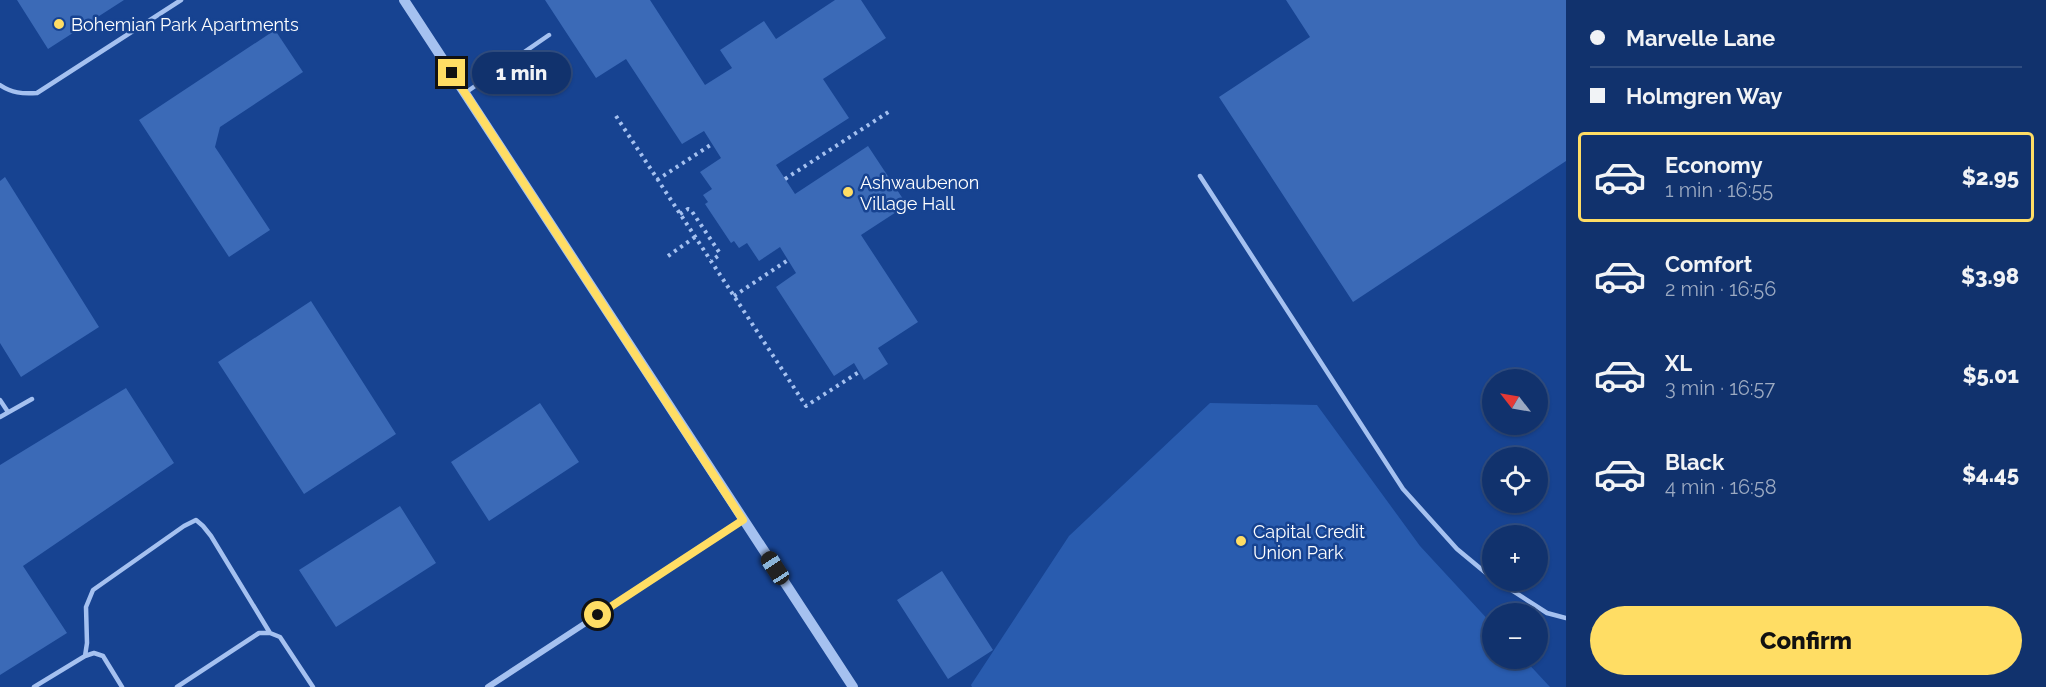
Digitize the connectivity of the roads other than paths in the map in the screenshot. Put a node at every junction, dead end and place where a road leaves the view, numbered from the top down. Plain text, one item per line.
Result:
1 (181, 0) edge
2 (404, 0) edge
3 (549, 35) dead end
4 (0, 85) edge
5 (465, 93) junction
6 (1200, 176) dead end
7 (32, 399) dead end
8 (0, 400) edge
9 (8, 412) junction
10 (0, 417) edge
11 (743, 520) junction
12 (1482, 570) edge
13 (1513, 591) edge
14 (1566, 618) edge
15 (270, 633) junction
16 (85, 656) junction
17 (34, 687) edge
18 (122, 687) edge
19 (177, 687) edge
20 (313, 687) edge
21 (488, 687) edge
22 (853, 687) edge

1 - 4 lane
2 - 5 street
3 - 5 lane
5 - 11 street
6 - 12 lane
7 - 9 lane
8 - 9 lane
9 - 10 lane
11 - 21 street
11 - 22 street
13 - 14 lane
15 - 16 lane
15 - 19 lane
15 - 20 lane
16 - 17 lane
16 - 18 lane

